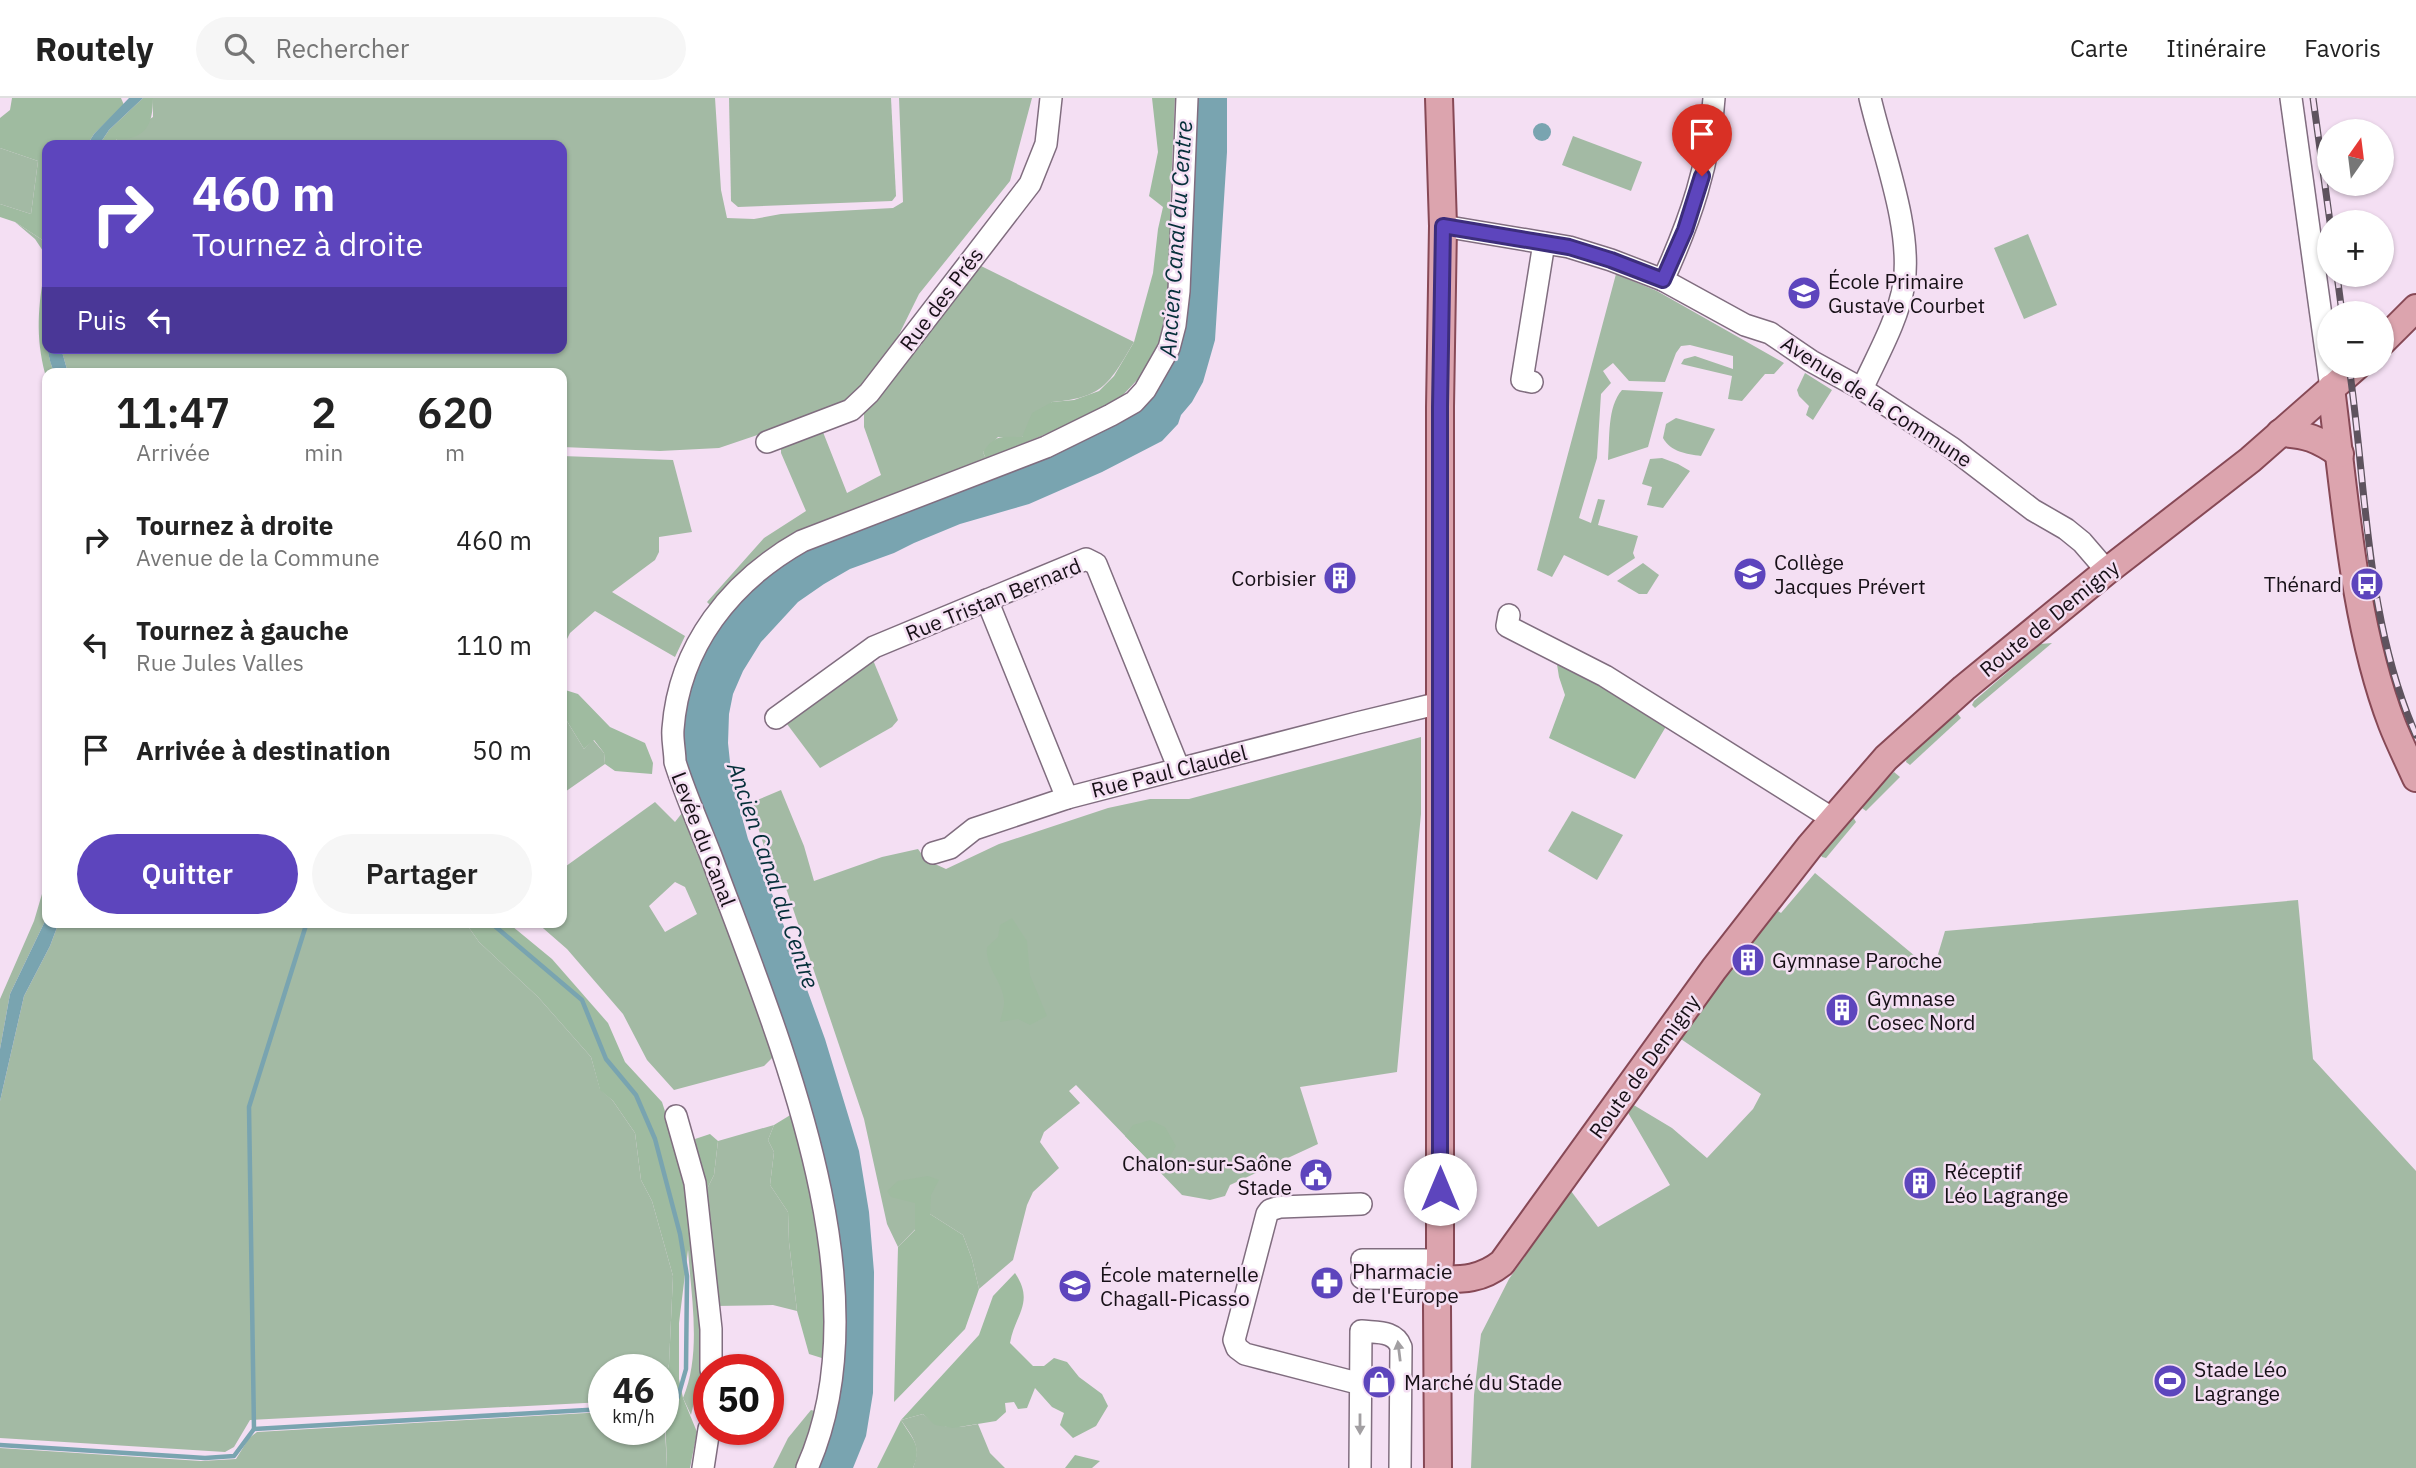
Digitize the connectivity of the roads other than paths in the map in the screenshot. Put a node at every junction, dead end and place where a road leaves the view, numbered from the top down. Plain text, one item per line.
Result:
1 (1051, 98) edge
2 (1187, 98) edge
3 (1439, 98) edge
4 (1714, 98) edge
5 (1871, 98) edge
6 (2291, 98) edge
7 (1443, 226) junction
8 (1544, 243) junction
9 (1663, 280) junction
10 (2323, 301) edge
11 (2416, 308) edge
12 (2394, 329) edge
13 (2330, 378) edge
14 (2342, 378) edge
15 (1532, 382) dead end
16 (2331, 387) junction
17 (1862, 389) junction
18 (2280, 433) junction
19 (767, 442) dead end
20 (2340, 454) junction
21 (2107, 571) junction
22 (987, 600) junction
23 (1508, 615) dead end
24 (1440, 704) junction
25 (776, 718) dead end
26 (1179, 769) junction
27 (2416, 778) edge
28 (1066, 798) junction
29 (1833, 819) junction
30 (933, 853) dead end
31 (676, 1116) dead end
32 (1361, 1205) dead end
33 (1362, 1269) dead end
34 (1439, 1270) junction
35 (711, 1354) edge
36 (1361, 1384) junction
37 (707, 1445) edge
38 (703, 1468) edge
39 (807, 1468) edge
40 (1360, 1468) edge
41 (1400, 1468) edge
42 (1438, 1468) edge

1 - 19 street, Rue des Prés
2 - 39 street, Levée du Canal
3 - 7 main road
4 - 9 street
5 - 17 street
6 - 10 street
7 - 8 street, Avenue de la Commune
7 - 24 main road
8 - 9 street, Avenue de la Commune
8 - 15 street
9 - 17 street, Avenue de la Commune
11 - 12 main road
13 - 16 street
14 - 16 main road, Route de Demigny
16 - 18 main road, Route de Demigny
16 - 20 main road
17 - 21 street, Avenue de la Commune
18 - 20 main road
18 - 21 main road, Route de Demigny
20 - 27 main road
21 - 29 main road, Route de Demigny
22 - 25 street, Rue Tristan Bernard
22 - 26 street, Rue Tristan Bernard
22 - 28 street
23 - 29 street
24 - 26 street, Rue Paul Claudel
24 - 34 main road
26 - 28 street, Rue Paul Claudel
28 - 30 street, Rue Paul Claudel
29 - 34 main road, Route de Demigny
31 - 35 street
32 - 36 street
33 - 34 street
34 - 42 main road
36 -> 40 street
41 -> 36 street
37 - 38 street

